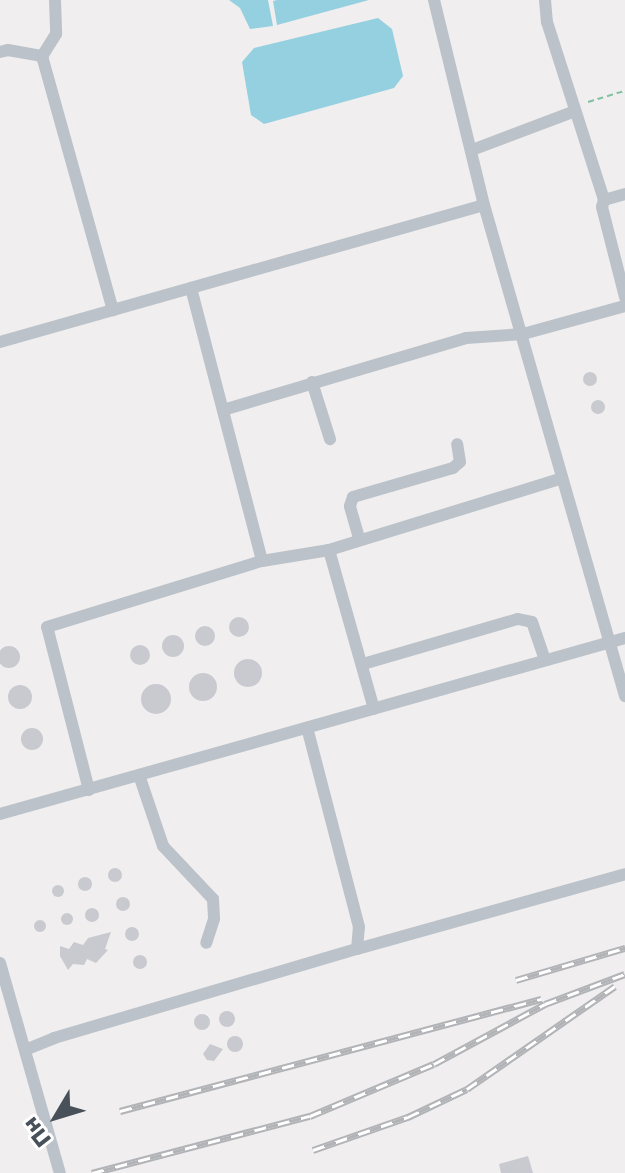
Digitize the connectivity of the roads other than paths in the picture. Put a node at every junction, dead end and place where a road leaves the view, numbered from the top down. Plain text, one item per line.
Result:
1 (55, 0) edge
2 (434, 0) edge
3 (545, 0) edge
4 (0, 52) edge
5 (42, 56) junction
6 (575, 111) junction
7 (472, 150) junction
8 (625, 194) edge
9 (604, 200) junction
10 (484, 205) junction
11 (191, 288) junction
12 (625, 297) edge
13 (625, 306) edge
14 (113, 310) junction
15 (523, 334) junction
16 (0, 342) edge
17 (312, 382) junction
18 (223, 410) junction
19 (330, 439) dead end
20 (457, 444) dead end
21 (560, 479) junction
22 (359, 538) junction
23 (329, 550) junction
24 (262, 561) junction
25 (625, 638) edge
26 (610, 642) junction
27 (545, 660) junction
28 (363, 664) junction
29 (625, 696) edge
30 (374, 709) junction
31 (307, 728) junction
32 (139, 775) junction
33 (89, 790) junction
34 (0, 814) edge
35 (625, 874) edge
36 (206, 943) dead end
37 (357, 949) junction
38 (0, 963) edge
39 (25, 1050) junction
40 (60, 1173) edge

1 - 5 lane
2 - 7 lane
3 - 6 lane
4 - 5 lane
5 - 14 lane
6 - 7 lane
6 - 9 lane
7 - 10 lane
8 - 9 lane
9 - 12 lane
10 - 11 lane
10 - 15 lane
11 - 14 lane
11 - 18 lane
13 - 15 lane
14 - 16 lane
15 - 17 lane
15 - 21 lane
17 - 18 lane
17 - 19 lane
18 - 24 lane
20 - 22 lane
21 - 22 lane
21 - 26 lane
22 - 23 lane
23 - 24 lane
23 - 28 lane
24 - 33 lane
25 - 26 lane
26 - 27 lane
26 - 29 lane
27 - 28 lane
27 - 30 lane
28 - 30 lane
30 - 31 lane
31 - 32 lane
31 - 37 lane
32 - 33 lane
32 - 36 lane
33 - 34 lane
35 - 37 lane
37 - 39 lane
38 - 39 lane
39 - 40 lane

